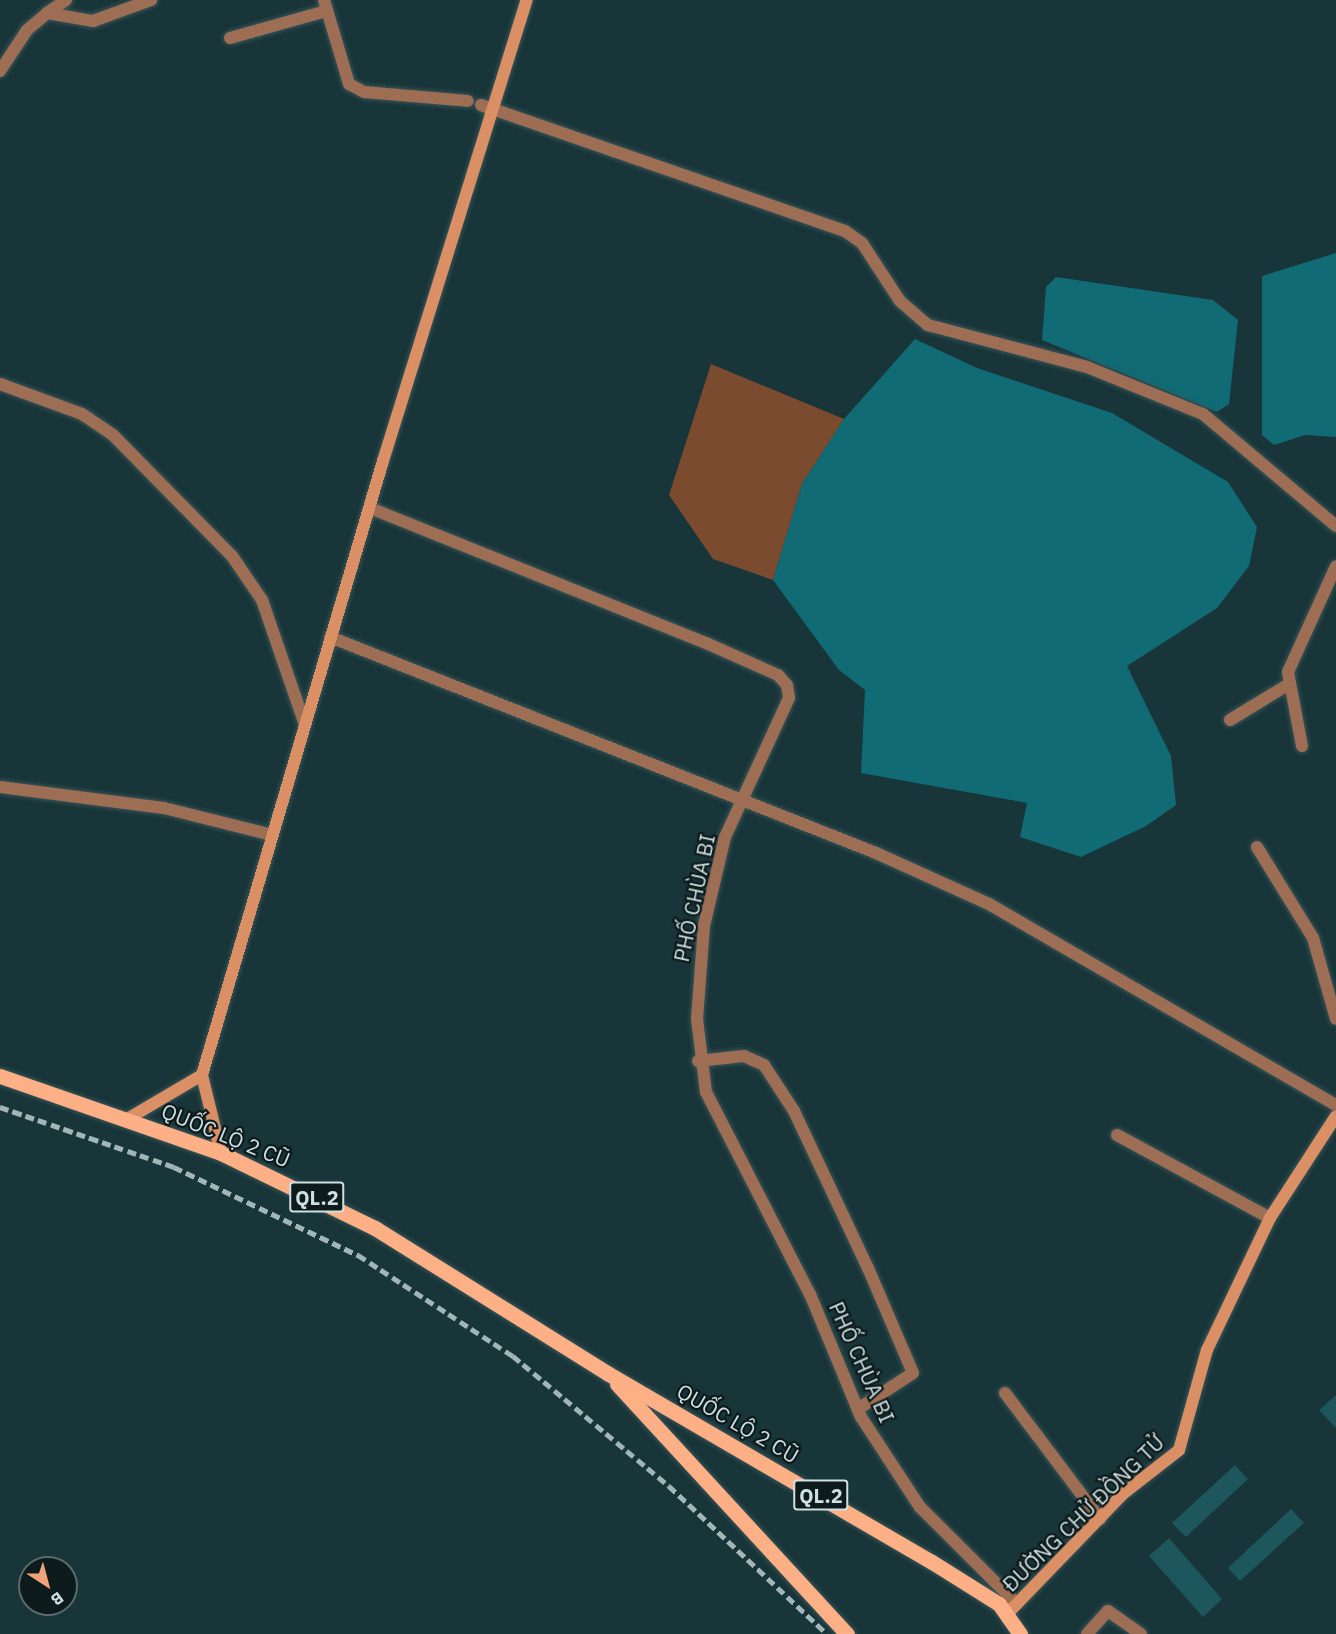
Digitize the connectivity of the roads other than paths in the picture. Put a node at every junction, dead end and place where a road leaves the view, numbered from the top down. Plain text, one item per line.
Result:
1 (66, 0) edge
2 (151, 0) edge
3 (527, 0) edge
4 (325, 5) edge
5 (47, 13) junction
6 (230, 38) dead end
7 (0, 71) edge
8 (468, 101) dead end
9 (486, 108) junction
10 (0, 384) edge
11 (370, 507) junction
12 (1336, 526) edge
13 (1336, 566) edge
14 (330, 637) junction
15 (1286, 686) junction
16 (1230, 720) dead end
17 (305, 725) junction
18 (1302, 746) dead end
19 (0, 787) edge
20 (740, 802) junction
21 (272, 835) junction
22 (1257, 847) dead end
23 (1336, 1019) edge
24 (698, 1061) junction
25 (202, 1074) junction
26 (0, 1076) edge
27 (1336, 1105) edge
28 (1336, 1116) edge
29 (129, 1118) junction
30 (1117, 1136) dead end
31 (221, 1153) junction
32 (1270, 1218) junction
33 (607, 1373) junction
34 (1005, 1393) dead end
35 (858, 1409) junction
36 (1100, 1519) junction
37 (1012, 1609) junction
38 (847, 1634) edge
39 (1020, 1634) edge
40 (1087, 1634) edge
41 (1141, 1634) edge

1 - 5 street
2 - 5 street
3 - 9 street
4 - 6 street
4 - 8 street
5 - 7 street
9 - 11 street
9 - 12 street
10 - 17 street
11 - 14 street
11 - 20 street, PHỐ CHÙA BI
13 - 15 street
14 - 17 street
14 - 20 street
15 - 16 street
15 - 18 street
17 - 21 street
19 - 21 street
20 - 24 street, PHỐ CHÙA BI
20 - 27 street
21 - 25 street
22 - 23 street
24 - 35 street, PHỐ CHÙA BI
24 - 35 street
25 - 29 street
25 - 31 street
26 - 29 main road, QUỐC LỘ 2 CŨ / QL.2
28 - 32 street, ĐƯỜNG CHỬ ĐỒNG TỬ
29 - 31 main road, QUỐC LỘ 2 CŨ / QL.2
30 - 32 street
31 - 33 main road, QUỐC LỘ 2 CŨ / QL.2
32 - 36 street, ĐƯỜNG CHỬ ĐỒNG TỬ
33 - 37 main road, QUỐC LỘ 2 CŨ / QL.2
33 - 38 main road, QUỐC LỘ 2 CŨ / QL.2
34 - 36 street
35 - 37 street, PHỐ CHÙA BI
36 - 37 street, ĐƯỜNG CHỬ ĐỒNG TỬ
37 - 39 main road, QUỐC LỘ 2 CŨ / QL.2
40 - 41 street

